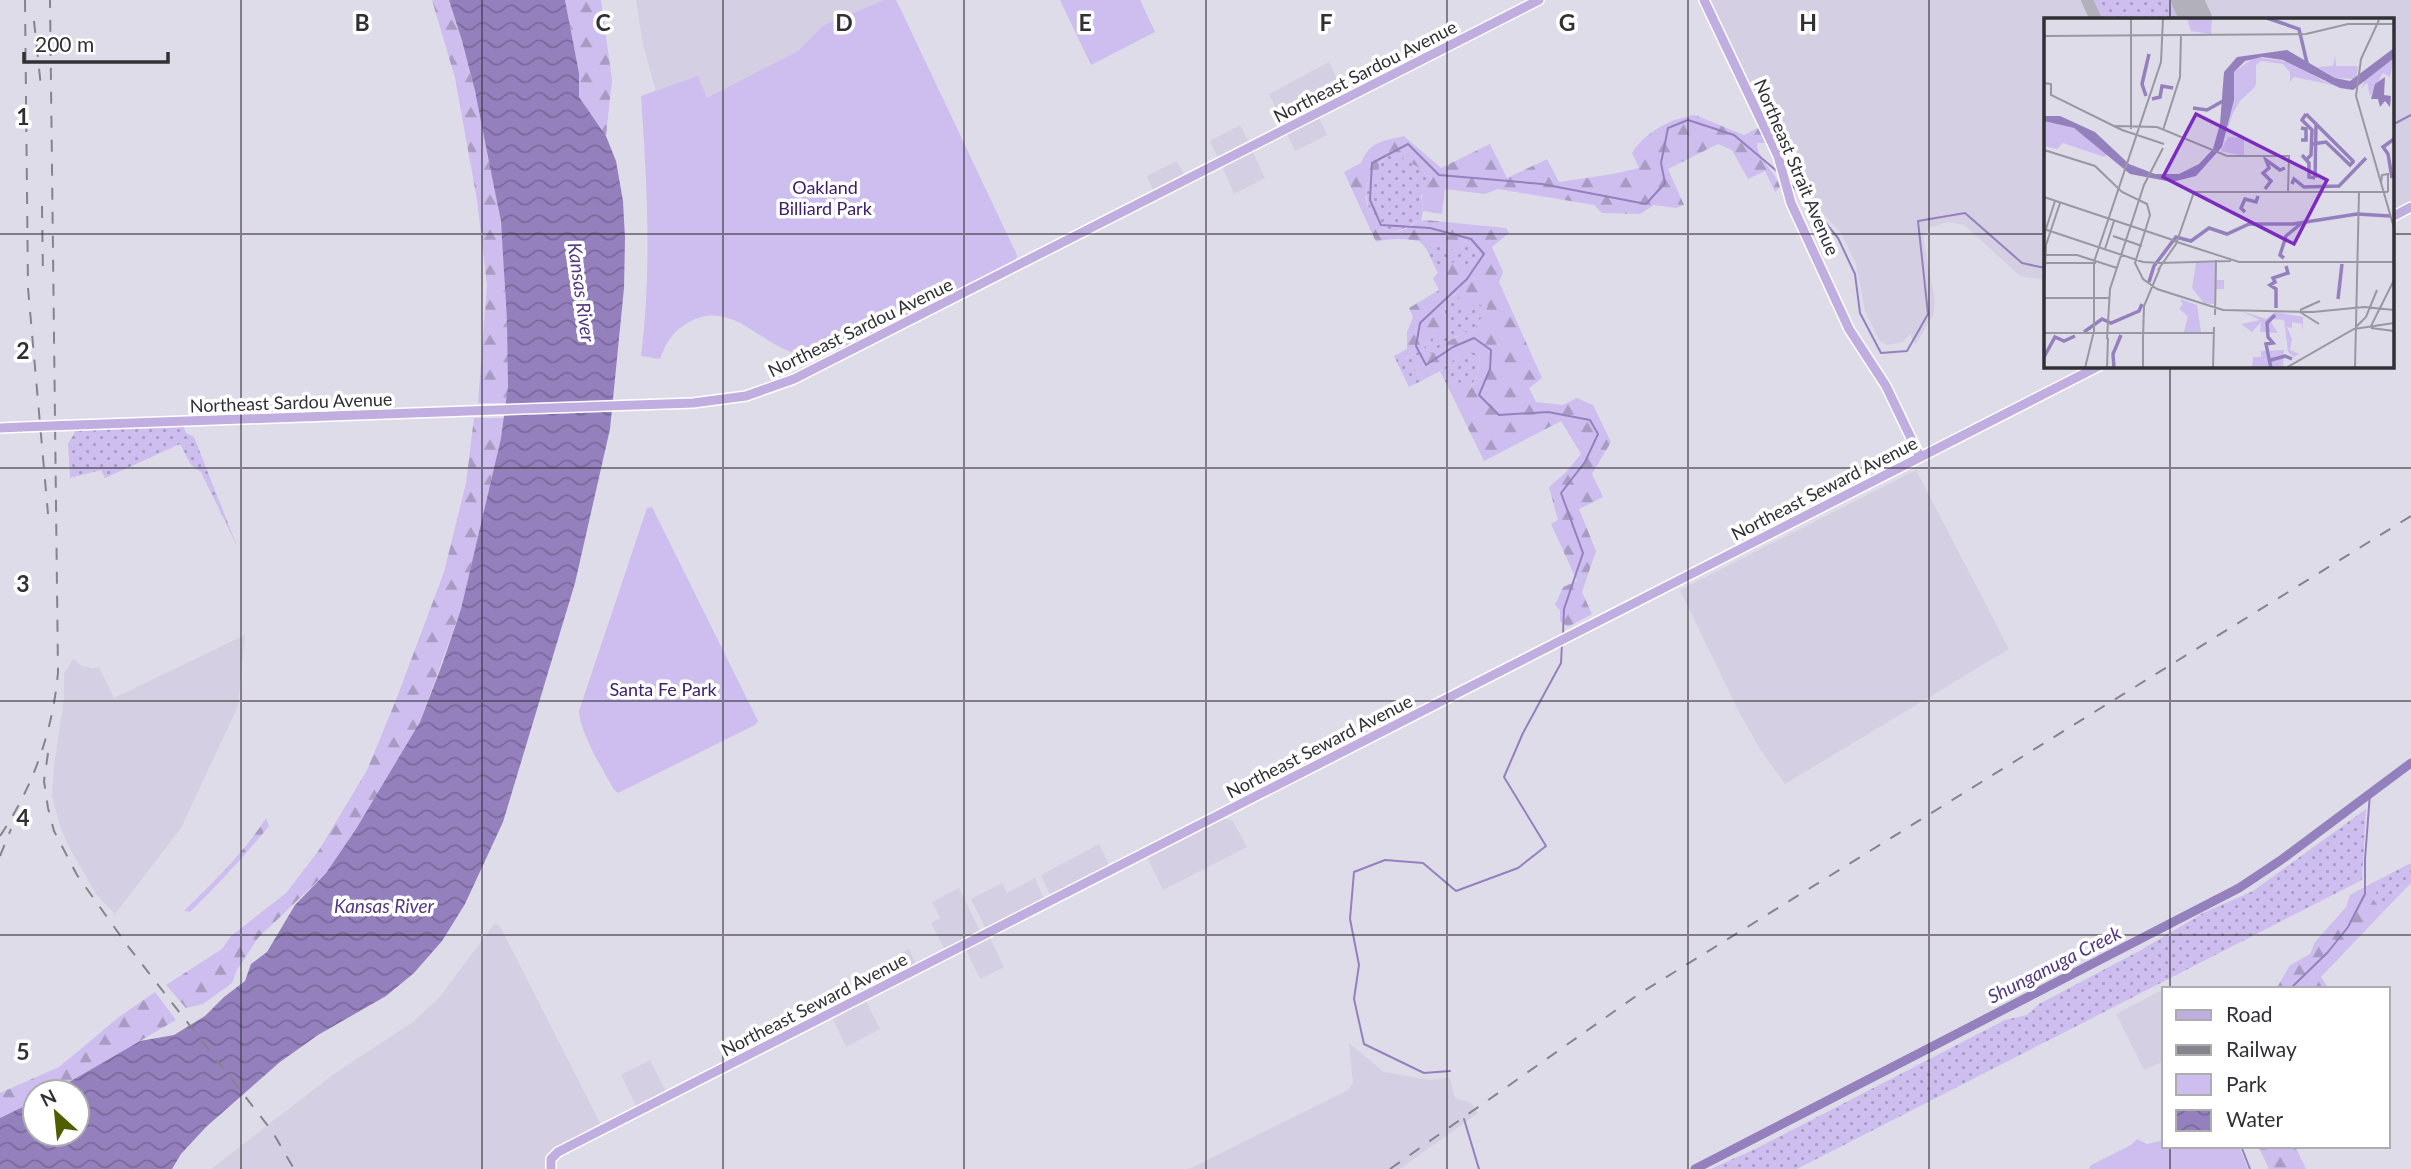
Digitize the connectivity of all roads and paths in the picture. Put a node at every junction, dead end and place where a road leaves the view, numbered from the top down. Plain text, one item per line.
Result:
1 (1539, 0) edge
2 (1704, 0) edge
3 (2411, 207) edge
4 (2394, 216) edge
5 (2095, 368) edge
6 (0, 428) edge
7 (1920, 457) junction
8 (551, 1169) edge

1 - 6 main road, Northeast Sardou Avenue, bridge
2 - 7 main road, Northeast Strait Avenue
3 - 4 main road
5 - 7 main road, Northeast Seward Avenue
7 - 8 main road, Northeast Seward Avenue

